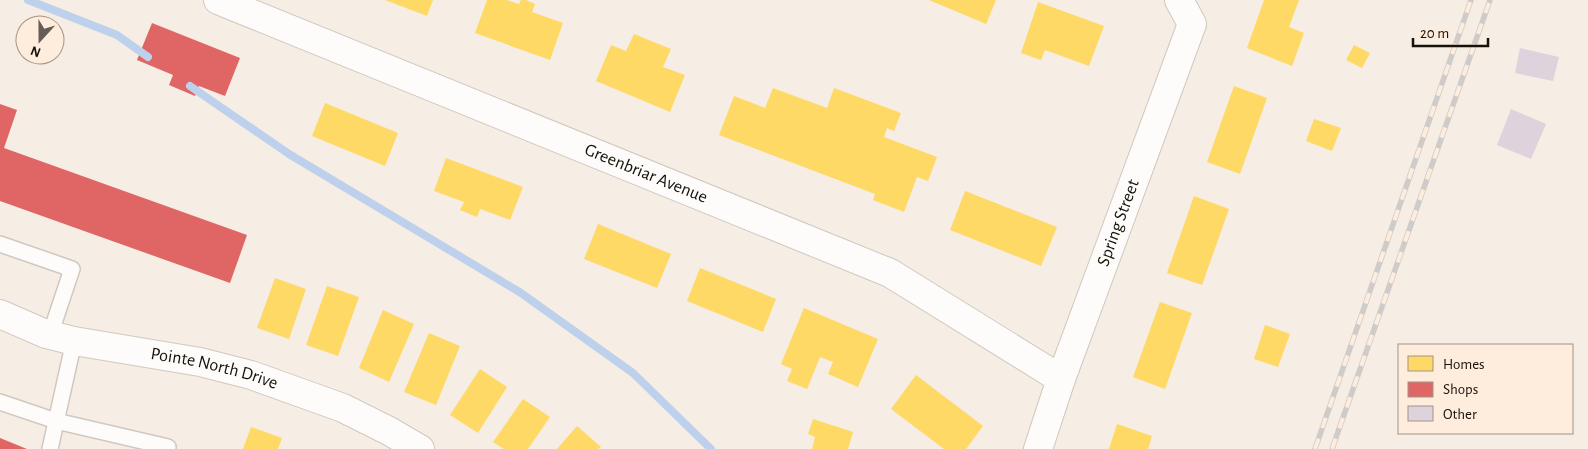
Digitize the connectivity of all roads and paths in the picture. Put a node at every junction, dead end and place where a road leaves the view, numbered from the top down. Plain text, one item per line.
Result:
1 (218, 0) edge
2 (1179, 0) edge
3 (0, 244) edge
4 (0, 314) edge
5 (62, 338) junction
6 (1061, 379) junction
7 (0, 402) edge
8 (56, 422) junction
9 (168, 447) dead end
10 (50, 449) edge
11 (420, 449) edge
12 (1038, 449) edge

1 - 6 street, Greenbriar Avenue
2 - 6 street, Spring Street
3 - 5 lane
4 - 5 street, Pointe North Drive
5 - 8 lane
5 - 11 street, Pointe North Drive
6 - 12 street, Spring Street
7 - 8 lane
8 - 9 lane
8 - 10 lane

